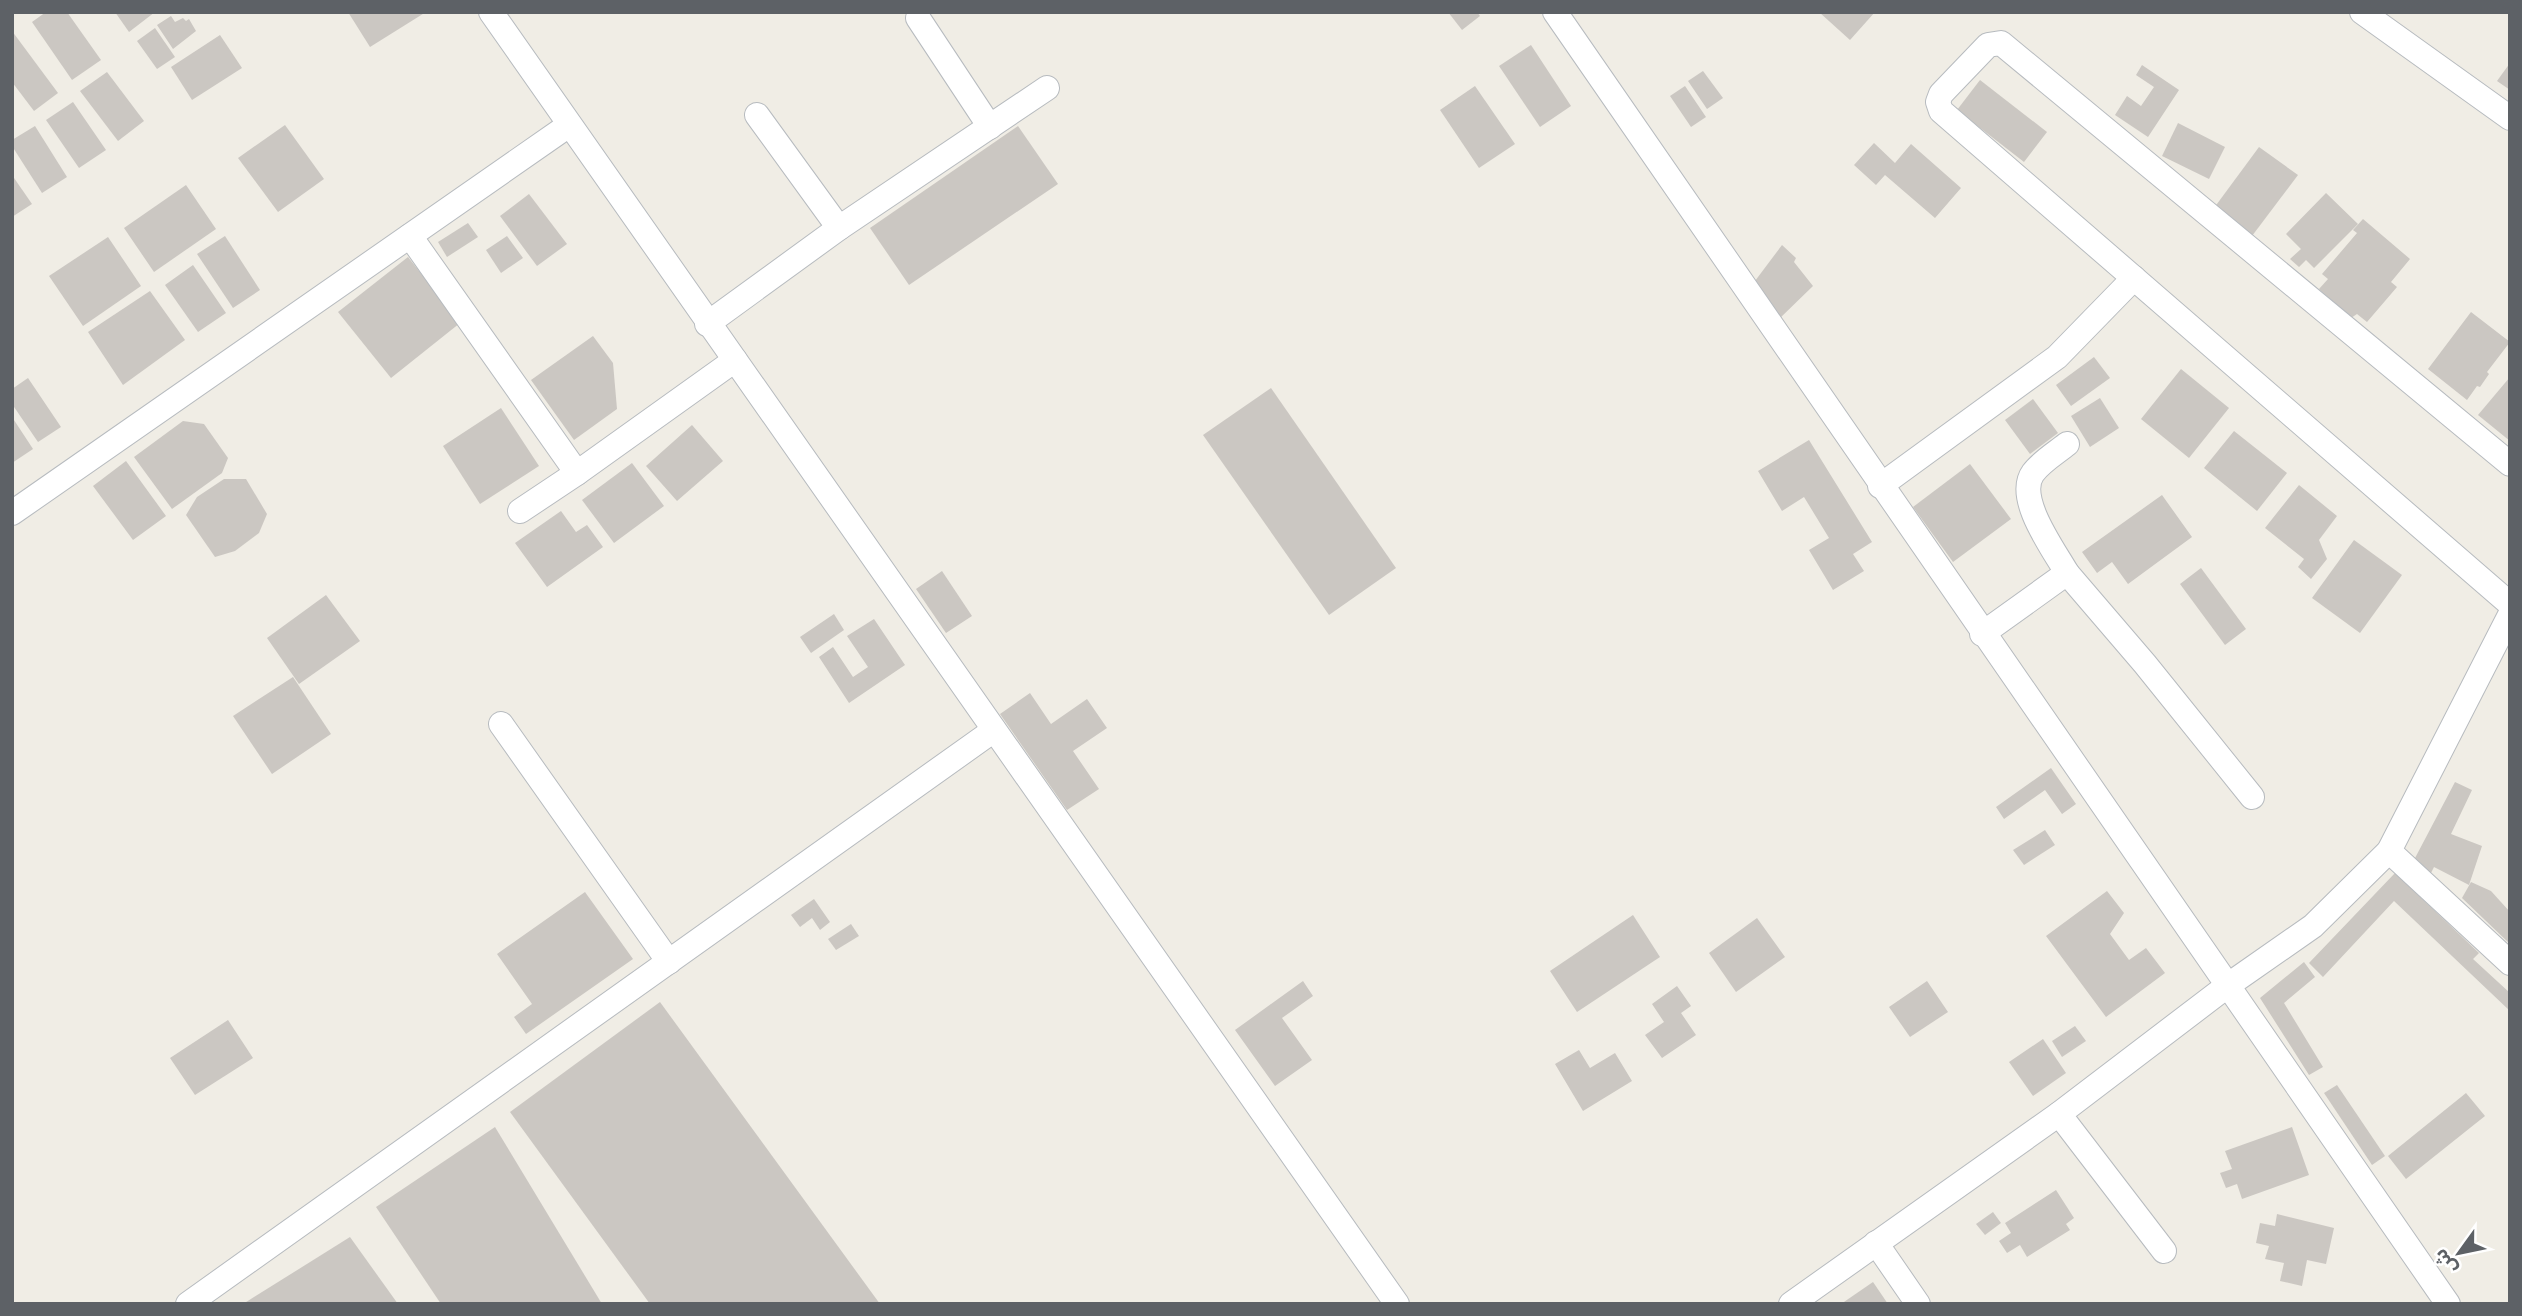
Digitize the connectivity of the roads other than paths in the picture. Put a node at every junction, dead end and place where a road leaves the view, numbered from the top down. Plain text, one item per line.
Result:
1 (491, 12) edge
2 (1555, 12) edge
3 (2362, 12) edge
4 (918, 18) dead end
5 (1047, 88) dead end
6 (757, 115) dead end
7 (2510, 118) edge
8 (569, 125) junction
9 (990, 127) junction
10 (839, 228) junction
11 (410, 236) junction
12 (2134, 278) junction
13 (707, 324) junction
14 (735, 360) junction
15 (2067, 444) dead end
16 (2510, 464) edge
17 (577, 473) junction
18 (1880, 486) junction
19 (520, 511) dead end
20 (12, 513) edge
21 (2067, 573) junction
22 (2510, 604) edge
23 (2510, 615) edge
24 (1982, 634) junction
25 (501, 724) dead end
26 (994, 730) junction
27 (2252, 797) dead end
28 (2389, 851) junction
29 (669, 962) junction
30 (2510, 963) edge
31 (2227, 986) junction
32 (2059, 1114) junction
33 (1876, 1244) junction
34 (2164, 1251) dead end
35 (188, 1304) edge
36 (1397, 1304) edge
37 (1791, 1304) edge
38 (1918, 1304) edge
39 (2448, 1304) edge

1 - 8 street
2 - 18 street
3 - 7 street
4 - 9 street
5 - 9 street
6 - 10 street
8 - 11 street
8 - 13 street
9 - 10 street
10 - 13 street
11 - 17 street
11 - 20 street
12 - 16 street
12 - 18 street
12 - 22 street
13 - 14 street
14 - 17 street
14 - 26 street
15 - 21 street
17 - 19 street
18 - 24 street
21 - 24 street
21 - 27 street
23 - 28 street
24 - 31 street
25 - 29 street
26 - 29 street
26 - 36 street
28 - 30 street
28 - 31 street
29 - 35 street
31 - 32 street
31 - 39 street
32 - 33 street
32 - 34 street
33 - 37 street
33 - 38 street

